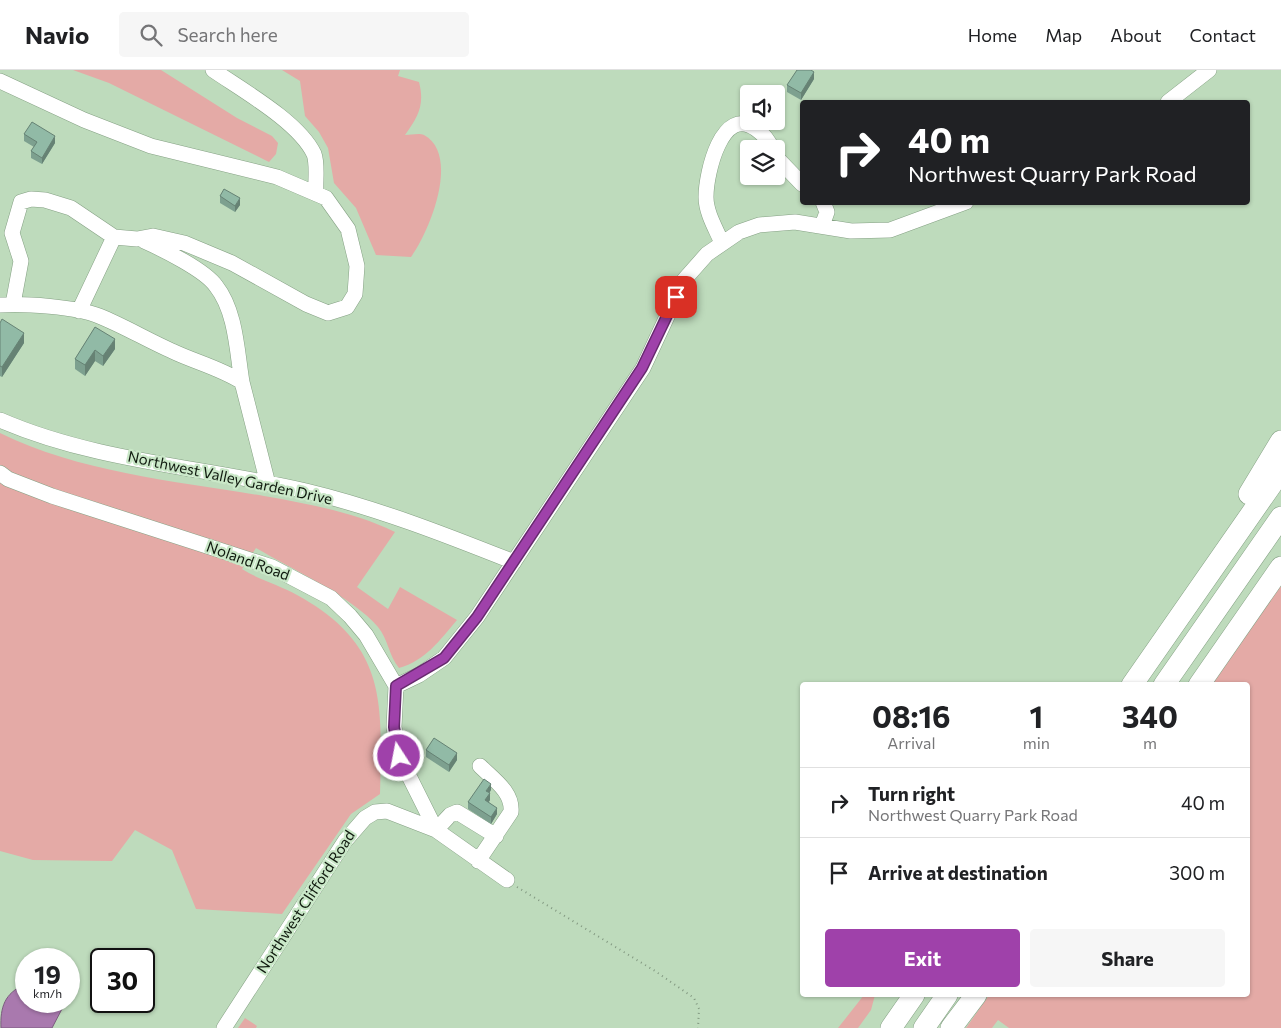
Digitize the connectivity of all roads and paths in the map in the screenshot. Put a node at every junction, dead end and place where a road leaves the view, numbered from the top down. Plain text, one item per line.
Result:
1 (213, 70) edge
2 (1209, 70) edge
3 (0, 81) edge
4 (1171, 100) edge
5 (768, 140) edge
6 (785, 166) edge
7 (800, 182) edge
8 (316, 193) junction
9 (825, 205) edge
10 (958, 205) edge
11 (822, 226) junction
12 (114, 237) junction
13 (140, 239) junction
14 (722, 243) junction
15 (6, 305) edge
16 (79, 311) junction
17 (242, 382) junction
18 (0, 420) edge
19 (1281, 441) edge
20 (1281, 471) edge
21 (0, 472) edge
22 (268, 484) junction
23 (1281, 517) edge
24 (514, 562) junction
25 (1281, 567) edge
26 (1151, 657) junction
27 (1134, 682) edge
28 (1166, 682) edge
29 (1201, 682) edge
30 (396, 686) junction
31 (480, 766) dead end
32 (436, 830) junction
33 (496, 836) junction
34 (478, 861) junction
35 (507, 880) joint
36 (913, 997) edge
37 (946, 997) edge
38 (974, 997) edge
39 (224, 1028) edge
40 (698, 1028) edge
41 (891, 1028) edge
42 (924, 1028) edge
43 (951, 1028) edge

1 - 8 street
2 - 4 street
3 - 8 street
5 - 14 street
6 - 7 street
8 - 13 street
9 - 11 street
10 - 11 street
11 - 14 street
12 - 13 street
12 - 15 street
12 - 16 street
13 - 17 street
14 - 24 street
15 - 16 street
16 - 17 street
17 - 22 street
18 - 22 street, Northwest Valley Garden Drive
19 - 26 highway
20 - 26 highway
21 - 30 street, Noland Road
22 - 24 street, Northwest Valley Garden Drive
23 - 28 highway
24 - 30 street
25 - 29 highway
26 - 27 highway
30 - 32 street
31 - 33 street
32 - 33 street
32 - 34 street
32 - 39 street, Northwest Clifford Road
33 - 34 street
34 - 35 street
35 - 40 path
36 - 41 highway
37 - 42 highway
38 - 43 highway

